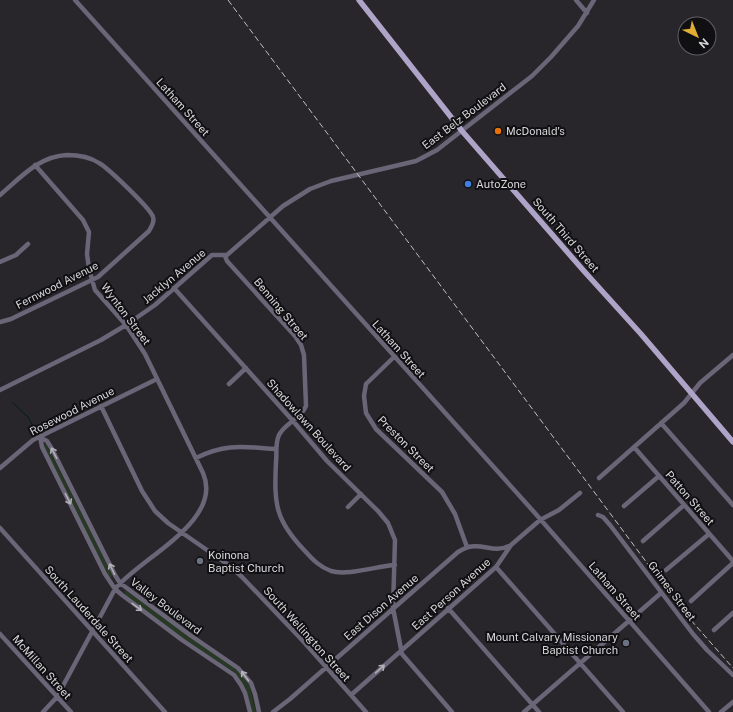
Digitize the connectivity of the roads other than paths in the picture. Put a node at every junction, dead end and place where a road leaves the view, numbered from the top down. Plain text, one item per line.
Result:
1 (75, 0) edge
2 (359, 0) edge
3 (576, 0) edge
4 (594, 0) edge
5 (587, 13) junction
6 (462, 131) junction
7 (35, 165) junction
8 (0, 195) edge
9 (270, 217) junction
10 (28, 244) dead end
11 (225, 256) junction
12 (0, 262) edge
13 (92, 279) junction
14 (174, 288) junction
15 (0, 322) edge
16 (126, 325) junction
17 (731, 356) edge
18 (394, 357) junction
19 (733, 363) edge
20 (246, 368) junction
21 (157, 379) junction
22 (228, 384) dead end
23 (0, 390) edge
24 (691, 393) junction
25 (101, 406) junction
26 (293, 421) junction
27 (661, 423) junction
28 (41, 437) junction
29 (733, 442) edge
30 (634, 447) junction
31 (276, 449) junction
32 (196, 458) junction
33 (0, 468) edge
34 (659, 476) junction
35 (599, 478) dead end
36 (580, 493) dead end
37 (361, 494) junction
38 (684, 505) junction
39 (733, 505) edge
40 (624, 506) dead end
41 (348, 507) dead end
42 (598, 515) dead end
43 (540, 520) junction
44 (0, 528) edge
45 (182, 533) junction
46 (709, 534) junction
47 (643, 541) dead end
48 (511, 545) junction
49 (466, 547) junction
50 (733, 562) edge
51 (395, 565) junction
52 (496, 567) junction
53 (666, 570) dead end
54 (120, 583) junction
55 (115, 589) junction
56 (661, 593) junction
57 (691, 601) dead end
58 (393, 608) junction
59 (448, 608) junction
60 (733, 613) edge
61 (628, 620) junction
62 (714, 630) dead end
63 (92, 631) junction
64 (0, 634) edge
65 (401, 651) junction
66 (580, 663) junction
67 (326, 667) junction
68 (733, 675) edge
69 (351, 695) junction
70 (57, 697) junction
71 (733, 702) edge
72 (533, 704) junction
73 (43, 712) edge
74 (71, 712) edge
75 (165, 712) edge
76 (250, 712) edge
77 (259, 712) edge
78 (273, 712) edge
79 (366, 712) edge
80 (452, 712) edge
81 (524, 712) edge
82 (539, 712) edge
83 (623, 712) edge
84 (709, 712) edge
85 (721, 712) edge

1 - 9 street, Latham Street
2 - 6 main road, South Third Street
3 - 5 street
4 - 5 street, East Belz Boulevard
5 - 6 street, East Belz Boulevard
6 - 9 street, East Belz Boulevard
6 - 24 main road, South Third Street
7 - 8 street
7 - 13 street, Wynton Street
7 - 13 street, Fernwood Avenue
9 - 11 street, Jacklyn Avenue
9 - 18 street, Latham Street
10 - 12 street
11 - 14 street, Jacklyn Avenue
11 - 26 street, Benning Street
13 - 15 street, Fernwood Avenue
13 - 16 street, Wynton Street
14 - 16 street, Jacklyn Avenue
14 - 20 street, Shadowlawn Boulevard
16 - 21 street, Wynton Street
16 - 23 street, Jacklyn Avenue
17 - 19 street
17 - 24 street
18 - 43 street, Latham Street
18 - 49 street, Preston Street
20 - 22 street
20 - 26 street, Shadowlawn Boulevard
21 - 25 street, Rosewood Avenue
21 - 32 street, Wynton Street
24 - 27 street
24 - 29 main road, South Third Street
25 - 28 street, Rosewood Avenue
25 - 45 street, South Wellington Street
26 - 31 street, Benning Street
26 - 37 street, Shadowlawn Boulevard
27 - 30 street
27 - 39 street
28 - 33 street, Rosewood Avenue
54 -> 28 street, Valley Boulevard
28 -> 55 street, Valley Boulevard
30 - 34 street, Patton Street
30 - 35 street
31 - 32 street
31 - 51 street, Benning Street
32 - 45 street, Wynton Street
34 - 38 street, Patton Street
34 - 40 street
36 - 43 street, East Person Avenue
37 - 41 street
37 - 51 street, Shadowlawn Boulevard
38 - 46 street, Patton Street
38 - 47 street
42 - 56 street, Grimes Street
43 - 48 street, East Person Avenue
43 - 61 street, Latham Street
44 - 63 street, South Lauderdale Street
45 - 54 street, Wynton Street
45 - 67 street, South Wellington Street
46 - 50 street, Patton Street
46 - 53 street
48 - 49 street
48 - 52 street, East Person Avenue
49 - 58 street, East Dison Avenue
50 - 57 street
51 - 58 street, Shadowlawn Boulevard
52 - 59 street, East Person Avenue
52 - 66 street
54 - 55 street, Wynton Street
77 -> 54 street, Valley Boulevard
55 - 63 street, Wynton Street
55 -> 76 street, Valley Boulevard
56 - 61 street
56 - 68 street, Grimes Street
58 - 65 street, Shadowlawn Boulevard
58 - 67 street, East Dison Avenue
59 - 65 street, East Person Avenue
59 - 72 street
60 - 62 street
61 - 66 street
61 - 84 street, Latham Street
63 - 70 street, Wynton Street
63 - 75 street, South Lauderdale Street
64 - 70 street, McMillan Street
69 -> 65 street, East Person Avenue
65 - 80 street, Shadowlawn Boulevard
66 - 72 street
66 - 83 street
67 - 69 street, South Wellington Street
67 - 78 street, East Dison Avenue
69 - 79 street, South Wellington Street
70 - 73 street, Wynton Street
70 - 74 street, McMillan Street
71 - 85 street
72 - 81 street
72 - 82 street

